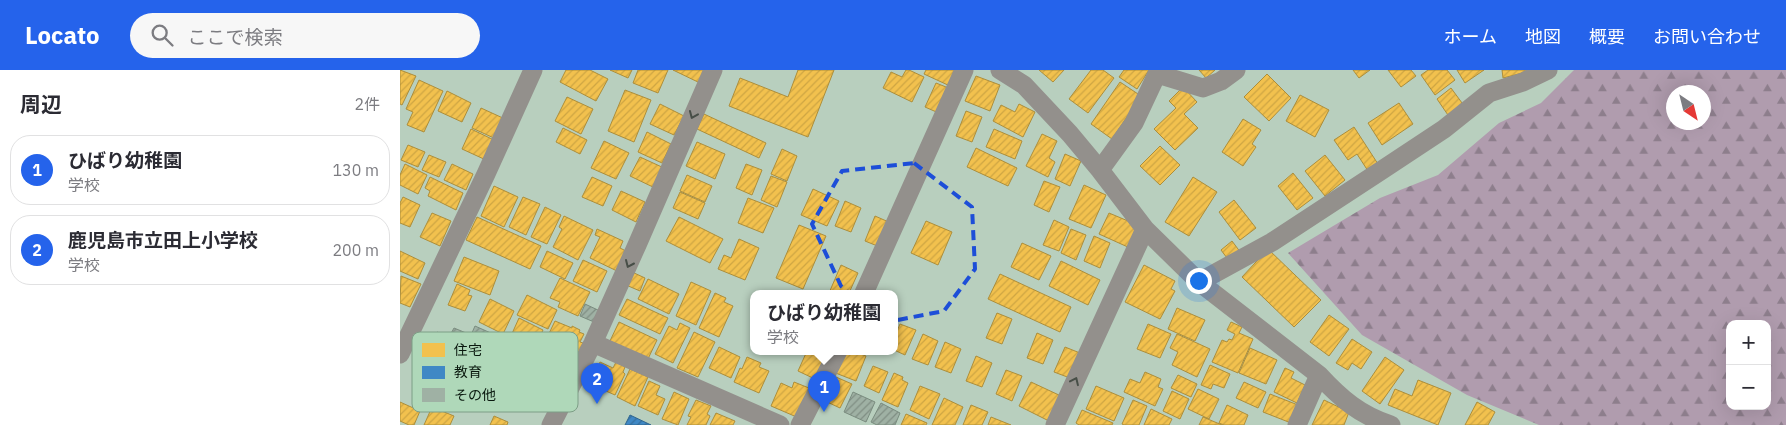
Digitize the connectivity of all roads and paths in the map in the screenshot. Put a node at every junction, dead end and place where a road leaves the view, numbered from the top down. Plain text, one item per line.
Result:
1 (533, 70) edge
2 (713, 70) edge
3 (964, 70) edge
4 (1000, 70) edge
5 (1236, 70) edge
6 (1548, 70) edge
7 (1158, 72) edge
8 (1100, 170) junction
9 (1145, 230) junction
10 (1199, 282) junction
11 (865, 290) edge
12 (593, 343) junction
13 (400, 354) edge
14 (836, 355) edge
15 (578, 372) edge
16 (1319, 376) junction
17 (558, 412) edge
18 (551, 425) edge
19 (780, 425) edge
20 (800, 425) edge
21 (1055, 425) edge
22 (1297, 425) edge
23 (1391, 425) edge

1 - 13 street
2 -> 12 street
3 - 11 street
4 - 8 street
5 - 7 street
6 - 10 street
7 - 8 street
8 - 9 street
9 - 10 street
21 -> 9 street
10 - 16 street
12 - 15 street
12 - 19 street
14 - 20 street
16 - 22 street
16 - 23 street
17 - 18 street

